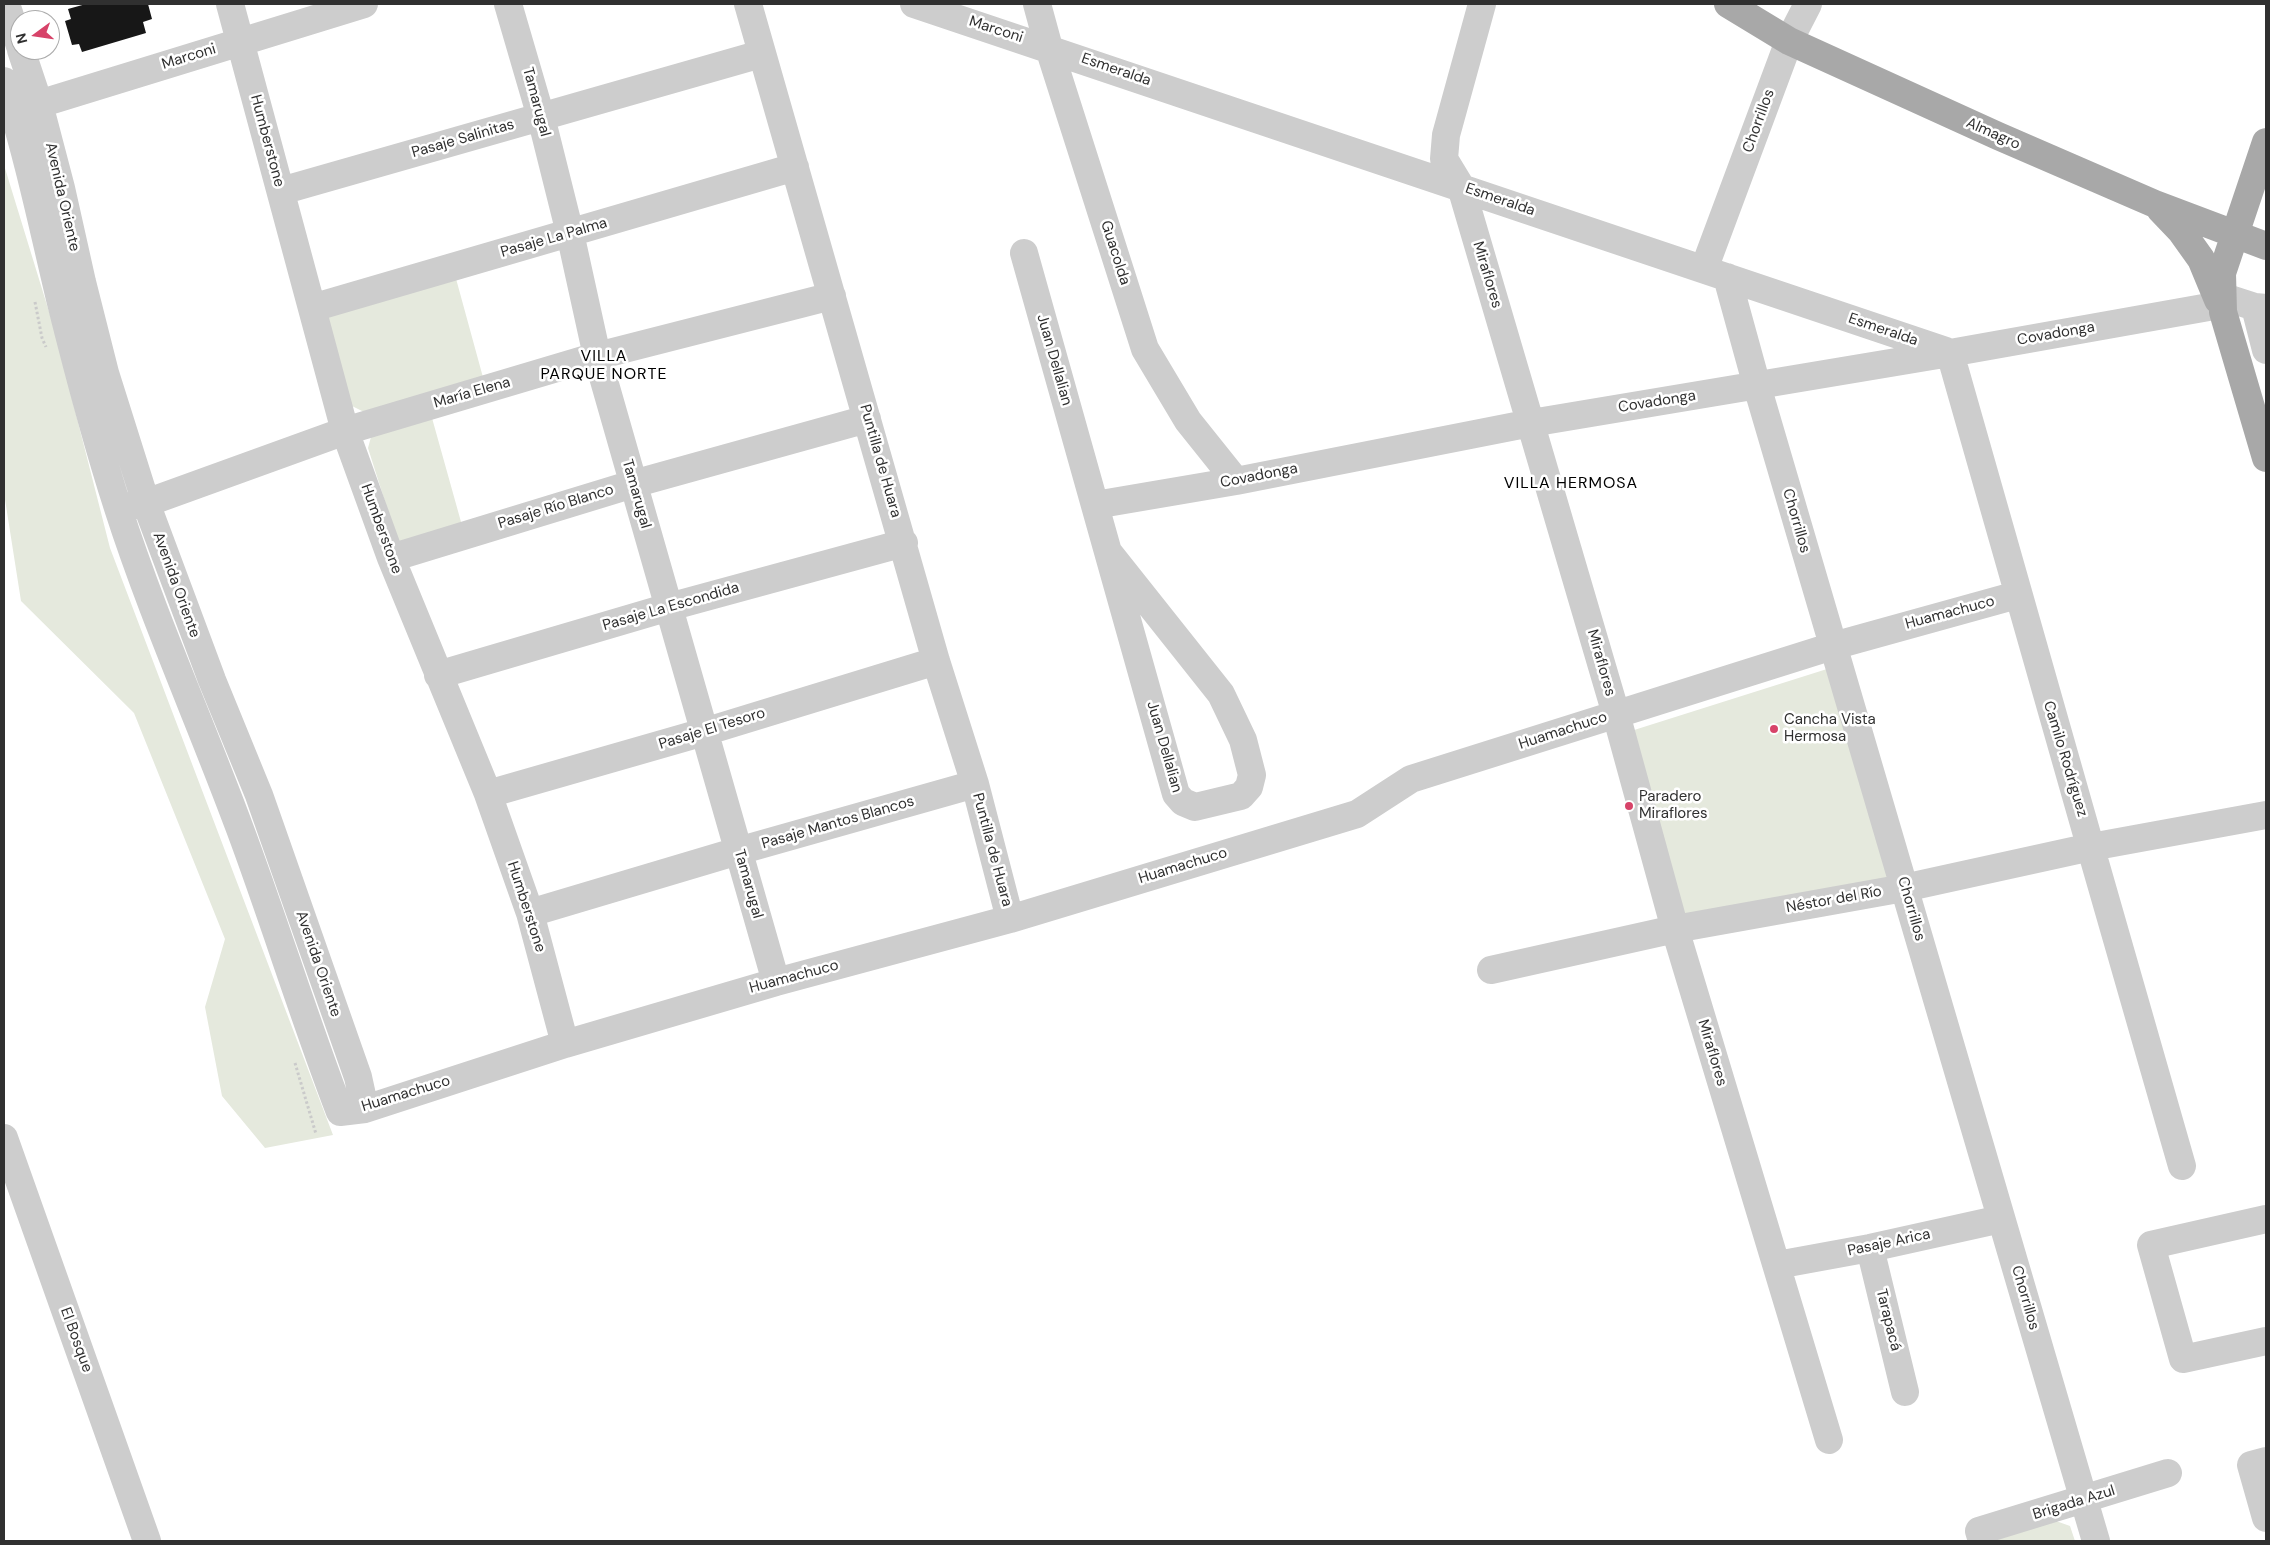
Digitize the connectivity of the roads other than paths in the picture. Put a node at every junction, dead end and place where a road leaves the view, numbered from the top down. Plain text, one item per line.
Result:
1 (6, 4) edge
2 (230, 4) edge
3 (364, 4) edge
4 (508, 4) edge
5 (748, 4) edge
6 (914, 4) edge
7 (1037, 4) edge
8 (1482, 4) edge
9 (1728, 4) edge
10 (1808, 4) edge
11 (10, 16) edge
12 (240, 41) junction
13 (1789, 41) junction
14 (1049, 48) junction
15 (761, 54) junction
16 (24, 60) edge
17 (4, 81) edge
18 (39, 104) junction
19 (13, 108) junction
20 (541, 116) junction
21 (2266, 142) edge
22 (795, 167) junction
23 (1461, 187) junction
24 (281, 191) junction
25 (2155, 204) junction
26 (570, 233) junction
27 (2235, 236) junction
28 (2266, 246) edge
29 (1024, 253) dead end
30 (1715, 273) junction
31 (832, 296) junction
32 (2222, 304) junction
33 (2261, 307) edge
34 (312, 308) junction
35 (2266, 350) edge
36 (1950, 353) junction
37 (597, 356) junction
38 (1756, 386) junction
39 (2259, 403) edge
40 (867, 419) junction
41 (1531, 422) junction
42 (345, 431) junction
43 (2266, 458) edge
44 (1236, 481) junction
45 (633, 484) junction
46 (146, 503) junction
47 (1095, 505) junction
48 (118, 508) junction
49 (904, 543) junction
50 (1110, 553) junction
51 (391, 558) junction
52 (2017, 595) junction
53 (669, 607) junction
54 (1833, 646) junction
55 (936, 661) junction
56 (438, 675) junction
57 (1616, 714) junction
58 (704, 732) junction
59 (975, 784) junction
60 (488, 794) junction
61 (2266, 815) edge
62 (2091, 847) junction
63 (738, 851) junction
64 (1904, 888) junction
65 (530, 914) junction
66 (1010, 919) junction
67 (1675, 929) junction
68 (1491, 970) dead end
69 (776, 982) junction
70 (565, 1044) junction
71 (353, 1110) junction
72 (4, 1138) edge
73 (2182, 1166) dead end
74 (2266, 1218) edge
75 (2001, 1219) junction
76 (1870, 1248) junction
77 (1777, 1266) junction
78 (2266, 1341) edge
79 (1905, 1392) dead end
80 (1829, 1440) dead end
81 (2259, 1463) edge
82 (2168, 1473) dead end
83 (2084, 1501) junction
84 (2266, 1518) edge
85 (1980, 1536) edge
86 (147, 1541) edge
87 (2096, 1541) edge

1 - 11 street
2 - 12 street, Humberstone
3 - 12 street, Marconi
4 - 20 street, Tamarugal
5 - 15 street, Puntilla de Huara
6 - 14 street, Marconi
7 - 14 street, Guacolda
8 - 23 street, Miraflores
9 - 13 main road, Almagro
10 - 13 street, Chorrillos
12 - 18 street, Marconi
12 - 24 street, Humberstone
13 - 25 main road, Almagro
13 - 30 street, Chorrillos
14 - 23 street, Esmeralda
14 - 44 street, Guacolda
15 - 20 street, Pasaje Salinitas
15 - 22 street, Puntilla de Huara
16 - 18 street, Avenida Oriente
17 - 19 street, Avenida Oriente
18 - 19 street, Marconi
18 - 46 street, Avenida Oriente
19 - 48 street, Avenida Oriente
20 - 24 street, Pasaje Salinitas
20 - 26 street, Tamarugal
21 - 27 main road
22 - 26 street, Pasaje La Palma
22 - 31 street, Puntilla de Huara
23 - 30 street, Esmeralda
23 - 41 street, Miraflores
24 - 34 street, Humberstone
25 - 27 main road, Almagro
25 - 32 main road
26 - 34 street, Pasaje La Palma
26 - 37 street, Tamarugal
27 - 28 main road, Almagro
27 - 32 main road
29 - 47 street, Juan Dellalian
30 - 36 street, Esmeralda
30 - 38 street, Chorrillos
31 - 37 street, María Elena
31 - 40 street, Puntilla de Huara
32 - 33 street
32 - 36 street, Covadonga
32 - 39 main road
33 - 35 street
34 - 42 street, Humberstone
36 - 38 street, Covadonga
36 - 52 street, Camilo Rodríguez
37 - 42 street, María Elena
37 - 45 street, Tamarugal
38 - 41 street, Covadonga
38 - 54 street, Chorrillos
39 - 43 main road
40 - 45 street, Pasaje Río Blanco
40 - 49 street, Puntilla de Huara
41 - 44 street, Covadonga
41 - 57 street, Miraflores
42 - 46 street, María Elena
42 - 51 street, Humberstone
44 - 47 street, Covadonga
45 - 51 street, Pasaje Río Blanco
45 - 53 street, Tamarugal
46 - 48 street, María Elena
46 - 71 street, Avenida Oriente
47 - 50 street, Juan Dellalian
48 - 71 street, Avenida Oriente
49 - 53 street, Pasaje La Escondida
49 - 55 street, Puntilla de Huara
50 - 50 street, Juan Dellalian
51 - 56 street, Humberstone
52 - 54 street, Huamachuco
52 - 62 street, Camilo Rodríguez
53 - 56 street, Pasaje La Escondida
53 - 58 street, Tamarugal
54 - 57 street, Huamachuco
54 - 64 street, Chorrillos
55 - 58 street, Pasaje El Tesoro
55 - 59 street, Puntilla de Huara
56 - 60 street, Humberstone
57 - 66 street, Huamachuco
57 - 67 street, Miraflores
58 - 60 street, Pasaje El Tesoro
58 - 63 street, Tamarugal
59 - 63 street, Pasaje Mantos Blancos
59 - 66 street, Puntilla de Huara
60 - 65 street, Humberstone
61 - 62 street, Néstor del Río
62 - 64 street, Néstor del Río
62 - 73 street, Camilo Rodríguez
63 - 65 street, Pasaje Mantos Blancos
63 - 69 street, Tamarugal
64 - 67 street, Néstor del Río
64 - 75 street, Chorrillos
65 - 70 street, Humberstone
66 - 69 street, Huamachuco
67 - 68 street, Néstor del Río
67 - 77 street, Miraflores
69 - 70 street, Huamachuco
70 - 71 street, Huamachuco
72 - 86 street, El Bosque
74 - 78 street
75 - 76 street, Pasaje Arica
75 - 83 street, Chorrillos
76 - 77 street, Pasaje Arica
76 - 79 street, Tarapacá
77 - 80 street, Miraflores
81 - 84 street
82 - 83 street, Brigada Azul
83 - 85 street, Brigada Azul
83 - 87 street, Chorrillos

